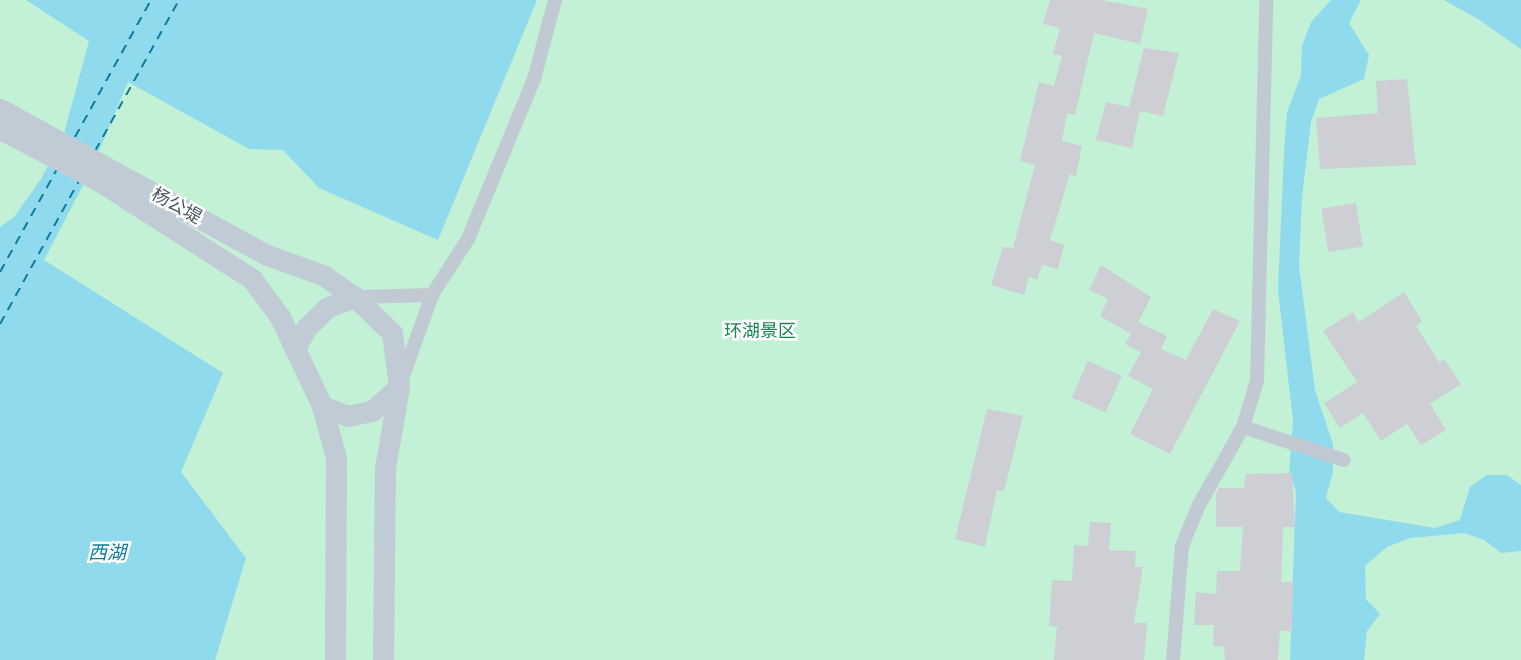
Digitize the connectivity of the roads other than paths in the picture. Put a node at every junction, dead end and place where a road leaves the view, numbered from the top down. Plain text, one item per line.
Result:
1 (555, 0) edge
2 (1266, 0) edge
3 (0, 109) edge
4 (0, 130) edge
5 (43, 142) junction
6 (104, 175) junction
7 (432, 295) junction
8 (355, 297) junction
9 (295, 349) junction
10 (399, 387) junction
11 (322, 406) junction
12 (1243, 427) junction
13 (1344, 460) dead end
14 (335, 660) edge
15 (383, 660) edge
16 (1173, 660) edge

1 - 7 street
2 - 12 street
3 - 5 main road, 杨公堤
4 - 5 main road, 杨公堤
5 - 6 main road, 杨公堤
6 - 8 main road, 杨公堤
6 - 9 main road, 杨公堤
7 - 8 street
7 - 10 street
8 - 9 main road
8 - 10 main road, 杨公堤
9 - 11 main road, 杨公堤
10 - 11 main road
10 - 15 main road, 杨公堤
11 - 14 main road, 杨公堤
12 - 13 street
12 - 16 street

